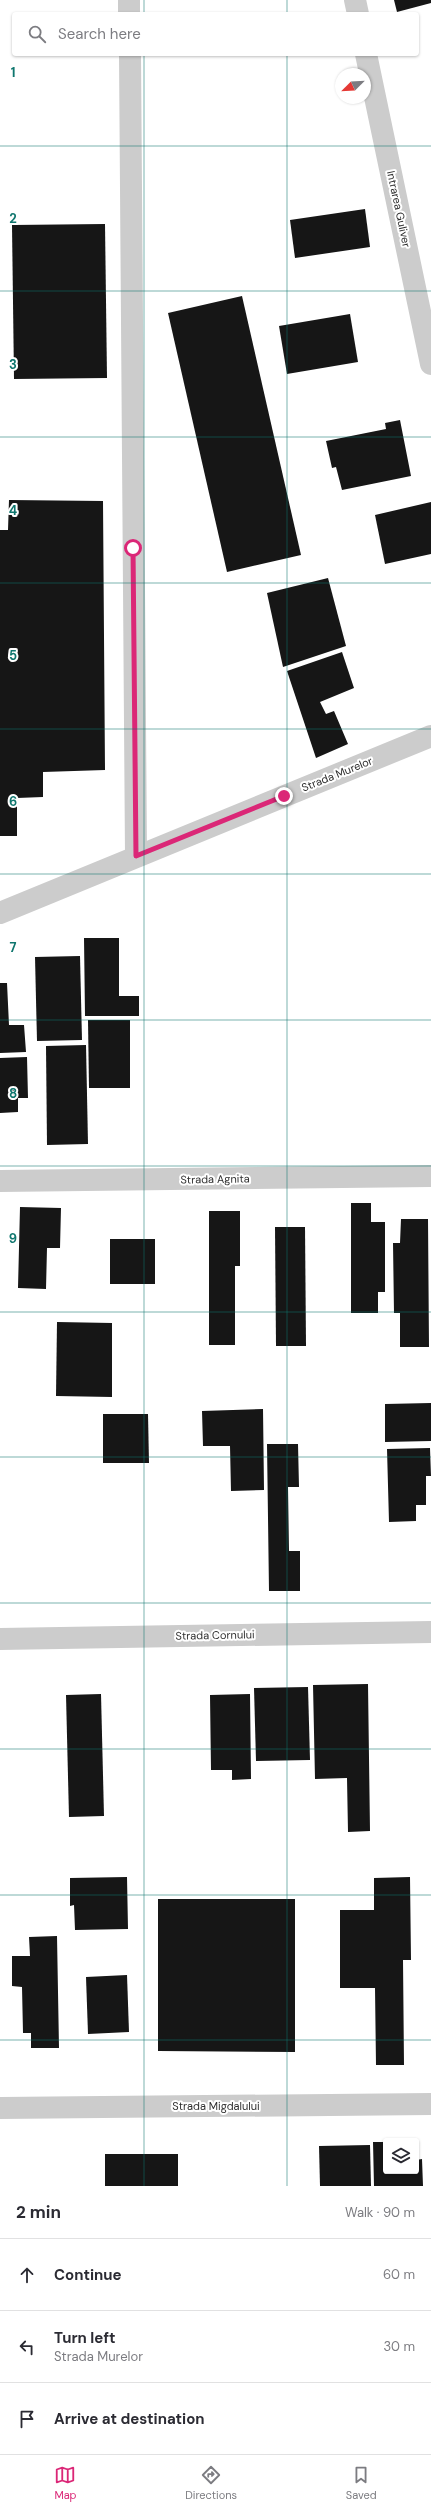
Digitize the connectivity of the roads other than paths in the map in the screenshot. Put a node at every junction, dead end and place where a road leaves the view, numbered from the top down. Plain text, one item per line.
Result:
1 (129, 0) edge
2 (355, 0) edge
3 (130, 12) edge
4 (358, 12) edge
5 (130, 56) edge
6 (366, 56) edge
7 (431, 364) edge
8 (431, 736) edge
9 (136, 856) junction
10 (0, 913) edge
11 (431, 1176) edge
12 (0, 1181) edge
13 (431, 1632) edge
14 (0, 1639) edge
15 (431, 2104) edge
16 (0, 2108) edge

1 - 3 street
2 - 4 street
5 - 9 street
6 - 7 street, Intrarea Guliver
8 - 9 street, Strada Murelor
9 - 10 street, Strada Murelor
11 - 12 street, Strada Agnita
13 - 14 street, Strada Cornului
15 - 16 street, Strada Migdalului

